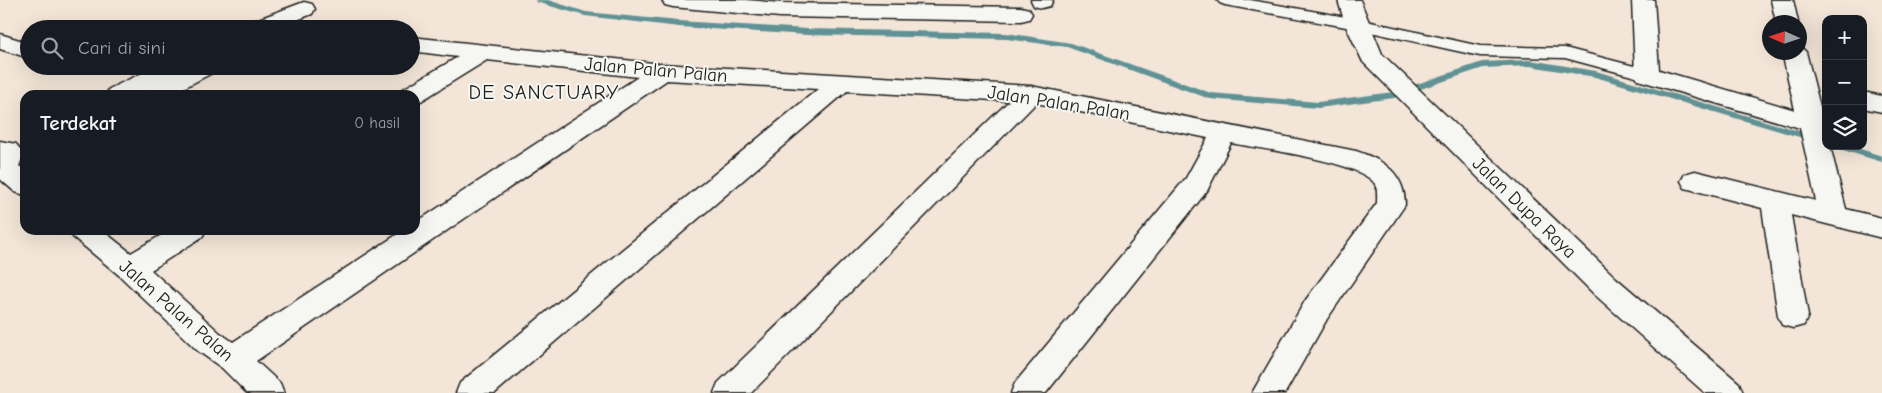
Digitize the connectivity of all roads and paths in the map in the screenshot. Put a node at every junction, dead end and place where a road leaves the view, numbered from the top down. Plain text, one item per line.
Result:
1 (674, 0) edge
2 (1225, 0) edge
3 (1349, 0) edge
4 (1643, 0) edge
5 (1782, 0) edge
6 (313, 5) edge
7 (782, 5) edge
8 (1021, 14) dead end
9 (1785, 15) edge
10 (282, 20) edge
11 (1357, 24) junction
12 (0, 41) edge
13 (420, 45) edge
14 (20, 48) edge
15 (481, 53) junction
16 (1796, 60) edge
17 (662, 72) junction
18 (1647, 74) junction
19 (159, 75) edge
20 (189, 75) edge
21 (841, 83) junction
22 (1802, 85) junction
23 (128, 90) edge
24 (159, 90) edge
25 (420, 90) edge
26 (1822, 90) edge
27 (1031, 94) junction
28 (1867, 101) edge
29 (1882, 104) edge
30 (1224, 132) junction
31 (1813, 135) junction
32 (1696, 181) dead end
33 (1775, 200) junction
34 (1833, 214) junction
35 (1882, 228) edge
36 (420, 234) edge
37 (88, 235) edge
38 (184, 235) edge
39 (418, 235) edge
40 (130, 268) junction
41 (1793, 316) dead end
42 (233, 359) junction
43 (268, 393) edge
44 (472, 393) edge
45 (730, 393) edge
46 (1027, 393) edge
47 (1268, 393) edge
48 (1728, 393) edge

1 - 7 street
2 - 11 lane
3 - 11 street, Jalan Dupa Raya
4 - 18 street
5 - 9 street
6 - 10 street
7 - 8 street
11 - 18 lane
11 - 48 street, Jalan Dupa Raya
12 - 14 street
13 - 15 street, Jalan Palan Palan
15 - 17 street, Jalan Palan Palan
15 - 25 street
16 - 22 street
17 - 21 street, Jalan Palan Palan
17 - 36 street
18 - 31 street
19 - 23 street
20 - 24 street
21 - 27 street, Jalan Palan Palan
21 - 44 street
22 - 26 street
22 - 31 street
27 - 30 street, Jalan Palan Palan
27 - 45 street
28 - 29 street
30 - 46 street
30 - 47 street, Jalan Palan Palan
31 - 34 street
32 - 33 street
33 - 34 street
33 - 41 street
34 - 35 street
37 - 40 street, Jalan Palan Palan
38 - 40 street
39 - 42 street
40 - 42 street, Jalan Palan Palan
42 - 43 street, Jalan Palan Palan

